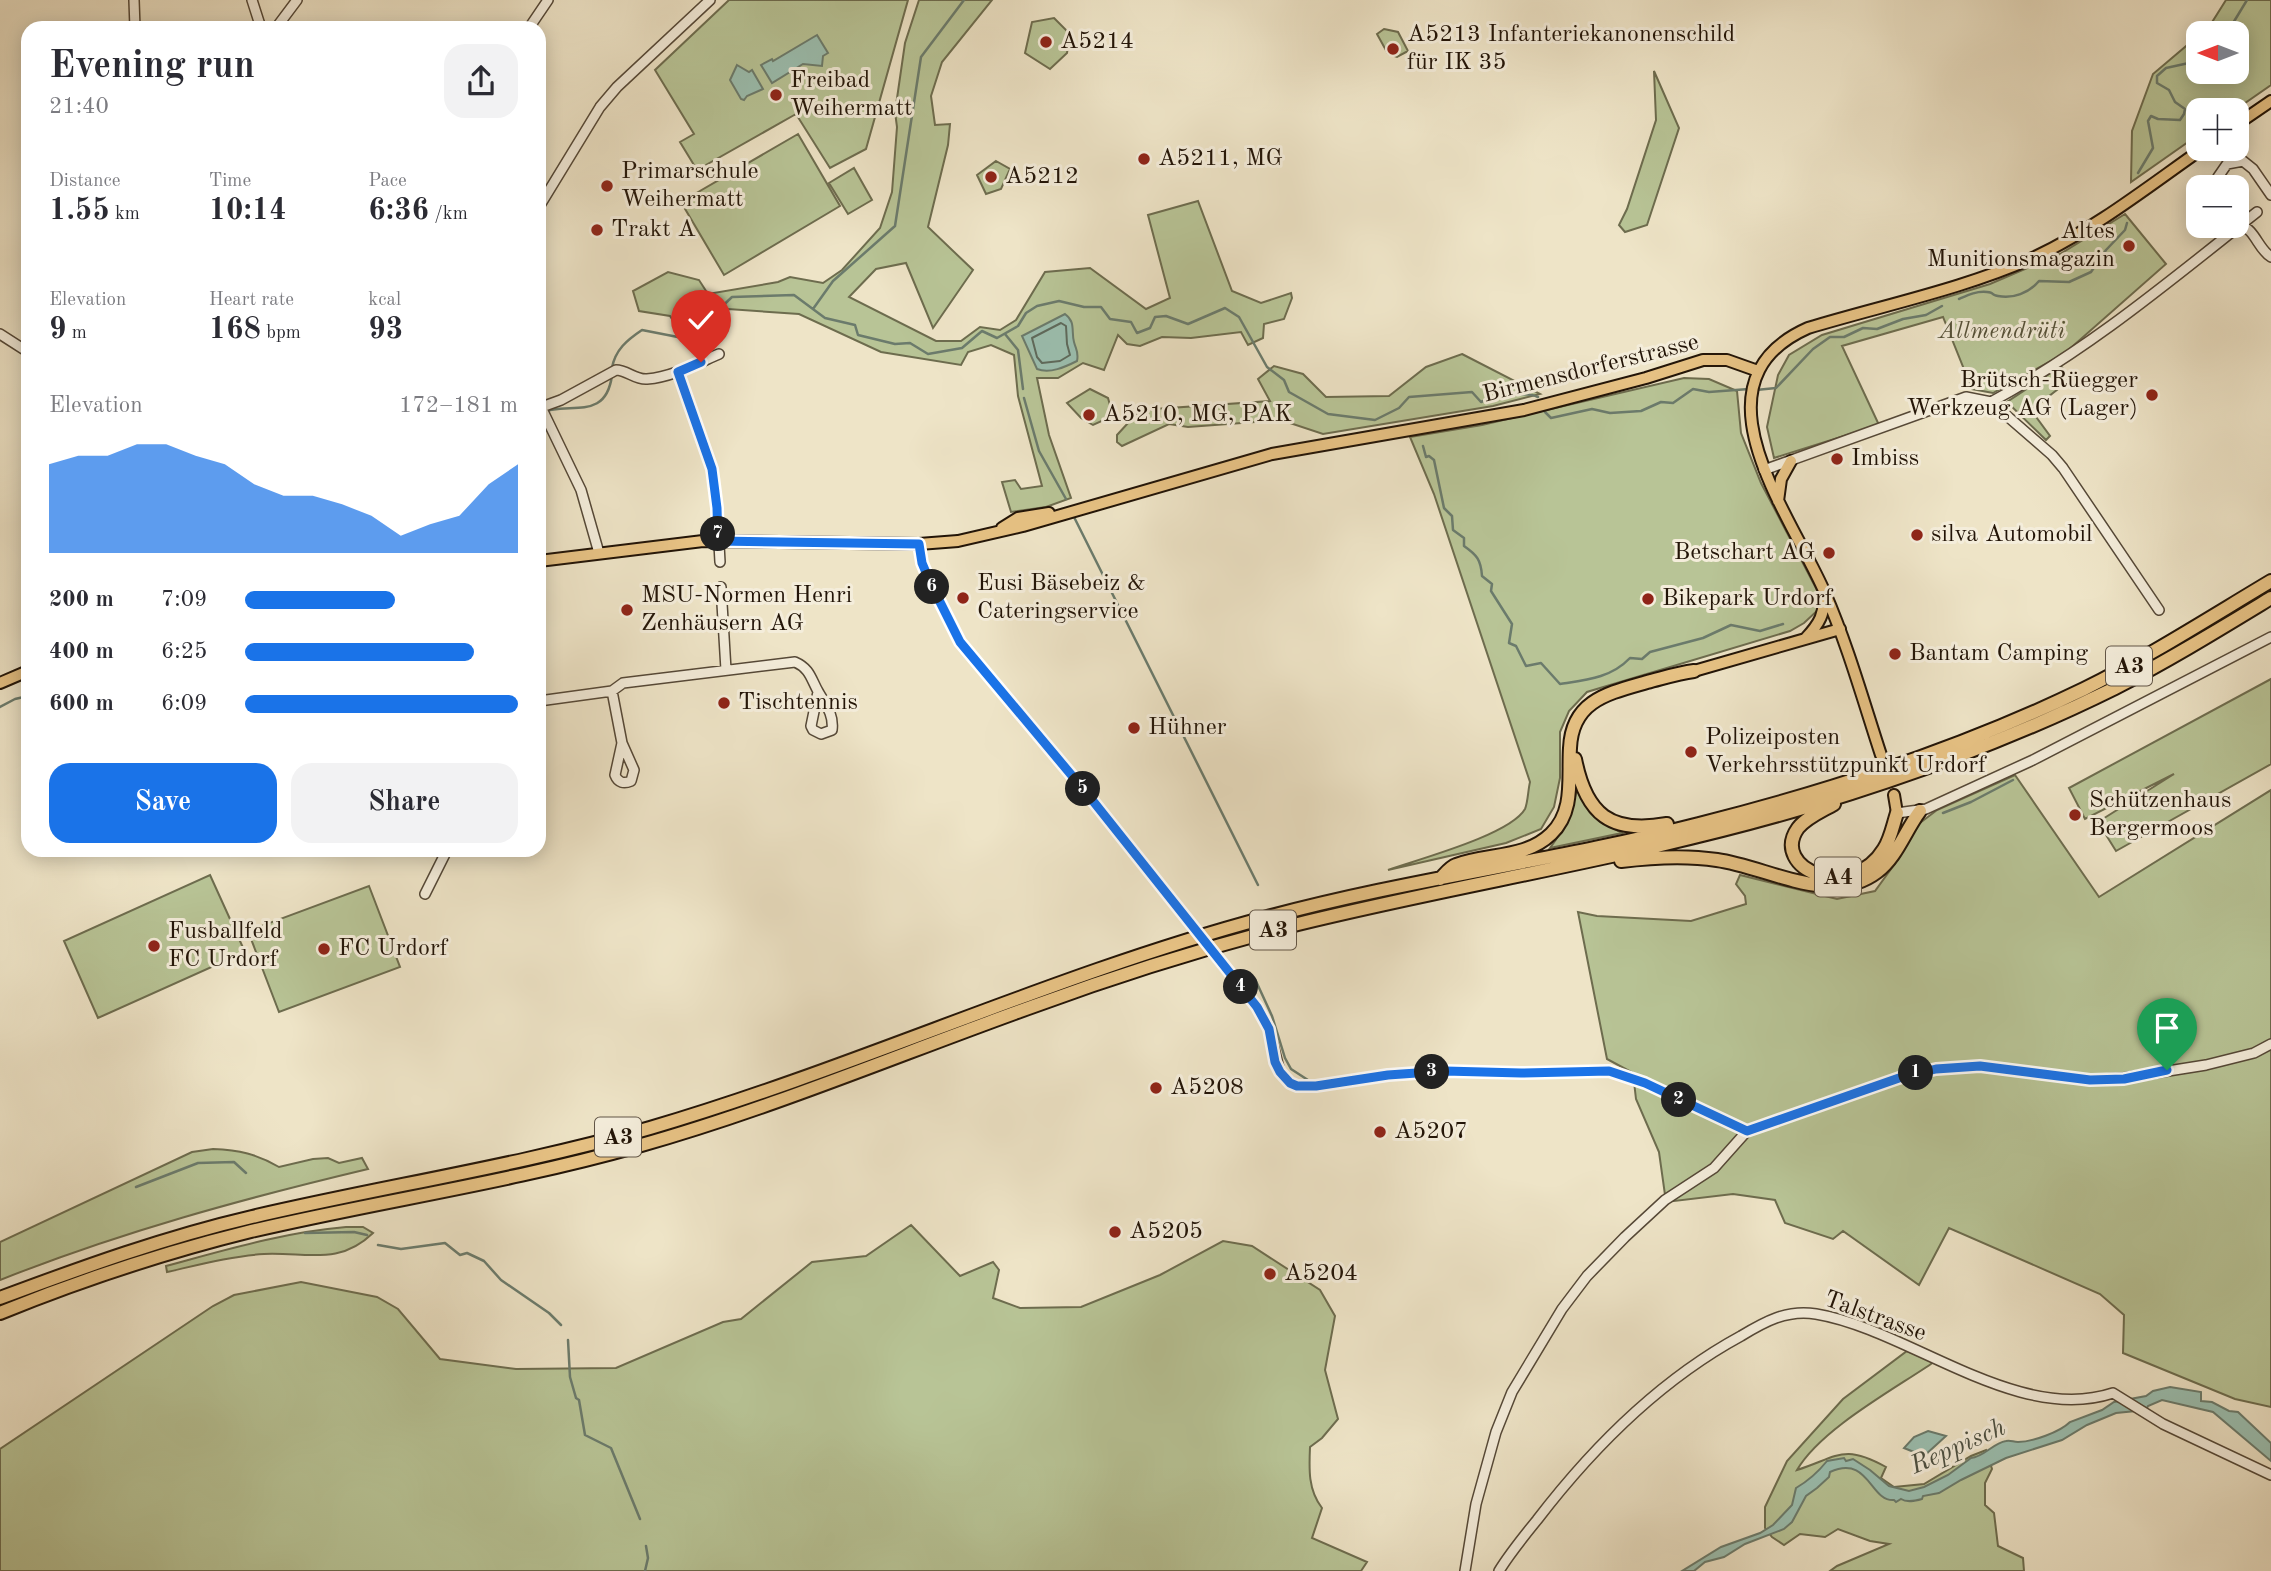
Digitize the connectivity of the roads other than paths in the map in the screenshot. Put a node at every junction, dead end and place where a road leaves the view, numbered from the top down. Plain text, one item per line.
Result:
1 (134, 0) edge
2 (252, 0) edge
3 (297, 0) edge
4 (548, 0) edge
5 (710, 0) edge
6 (135, 21) edge
7 (259, 21) edge
8 (281, 21) edge
9 (534, 21) edge
10 (2271, 100) edge
11 (2249, 116) edge
12 (2186, 160) edge
13 (2219, 175) edge
14 (546, 195) edge
15 (2271, 195) edge
16 (2257, 212) dead end
17 (2249, 218) edge
18 (2249, 229) edge
19 (2223, 238) edge
20 (2271, 257) edge
21 (0, 334) edge
22 (21, 348) edge
23 (719, 354) dead end
24 (678, 372) junction
25 (1757, 375) junction
26 (1991, 402) junction
27 (546, 407) edge
28 (546, 420) edge
29 (1791, 461) junction
30 (1764, 470) junction
31 (1778, 501) junction
32 (718, 541) junction
33 (919, 544) junction
34 (599, 553) junction
35 (546, 560) edge
36 (720, 562) dead end
37 (2271, 581) edge
38 (1821, 584) junction
39 (721, 587) dead end
40 (2271, 598) edge
41 (2159, 610) dead end
42 (1840, 629) junction
43 (2271, 638) edge
44 (1804, 640) junction
45 (726, 670) junction
46 (1694, 671) joint
47 (21, 674) edge
48 (0, 683) edge
49 (612, 691) junction
50 (818, 692) dead end
51 (546, 700) edge
52 (622, 743) dead end
53 (1881, 755) dead end
54 (1575, 783) junction
55 (1856, 791) junction
56 (1894, 795) dead end
57 (1920, 811) junction
58 (1897, 813) junction
59 (1737, 814) junction
60 (1892, 856) junction
61 (444, 857) edge
62 (1552, 868) junction
63 (1439, 879) junction
64 (425, 894) dead end
65 (2271, 1044) edge
66 (1747, 1131) junction
67 (0, 1298) edge
68 (0, 1313) edge
69 (2271, 1475) edge
70 (1465, 1571) edge
71 (1499, 1571) edge

1 - 6 street
2 - 7 street
3 - 8 street
4 - 9 street
5 - 14 street
10 - 11 main road
12 - 25 main road
13 - 15 street
16 - 17 street
18 - 20 street
19 - 26 street
21 - 22 street
23 - 24 street
24 - 27 street
24 - 32 street
25 - 30 main road
25 - 33 main road, Birmensdorferstrasse
26 - 29 street
26 - 41 street
28 - 34 street
29 - 30 street
29 - 31 main road
30 - 31 main road
31 - 38 main road
32 - 33 main road, Birmensdorferstrasse
32 - 34 main road, Birmensdorferstrasse
32 - 36 street
33 - 66 street, bridge
34 - 35 main road, Birmensdorferstrasse
37 - 59 highway, A3
38 - 42 main road
38 - 44 main road
39 - 45 street
40 - 55 highway, A3
42 - 44 main road
42 - 53 main road
43 - 57 street
44 - 46 main road
45 - 49 street
45 - 50 street
46 - 54 highway
47 - 48 main road
49 - 51 street
49 - 52 street
54 - 59 highway
54 - 63 highway
55 - 58 highway, A4
55 - 62 highway, A3
56 - 58 main road
57 - 58 street
57 - 60 highway, A4
58 - 60 highway, A4
59 - 63 highway, A3
60 - 62 highway, A4
61 - 64 street
62 - 68 highway, A3
63 - 67 highway, A3
65 - 66 street
66 - 70 street
69 - 71 street, Talstrasse

